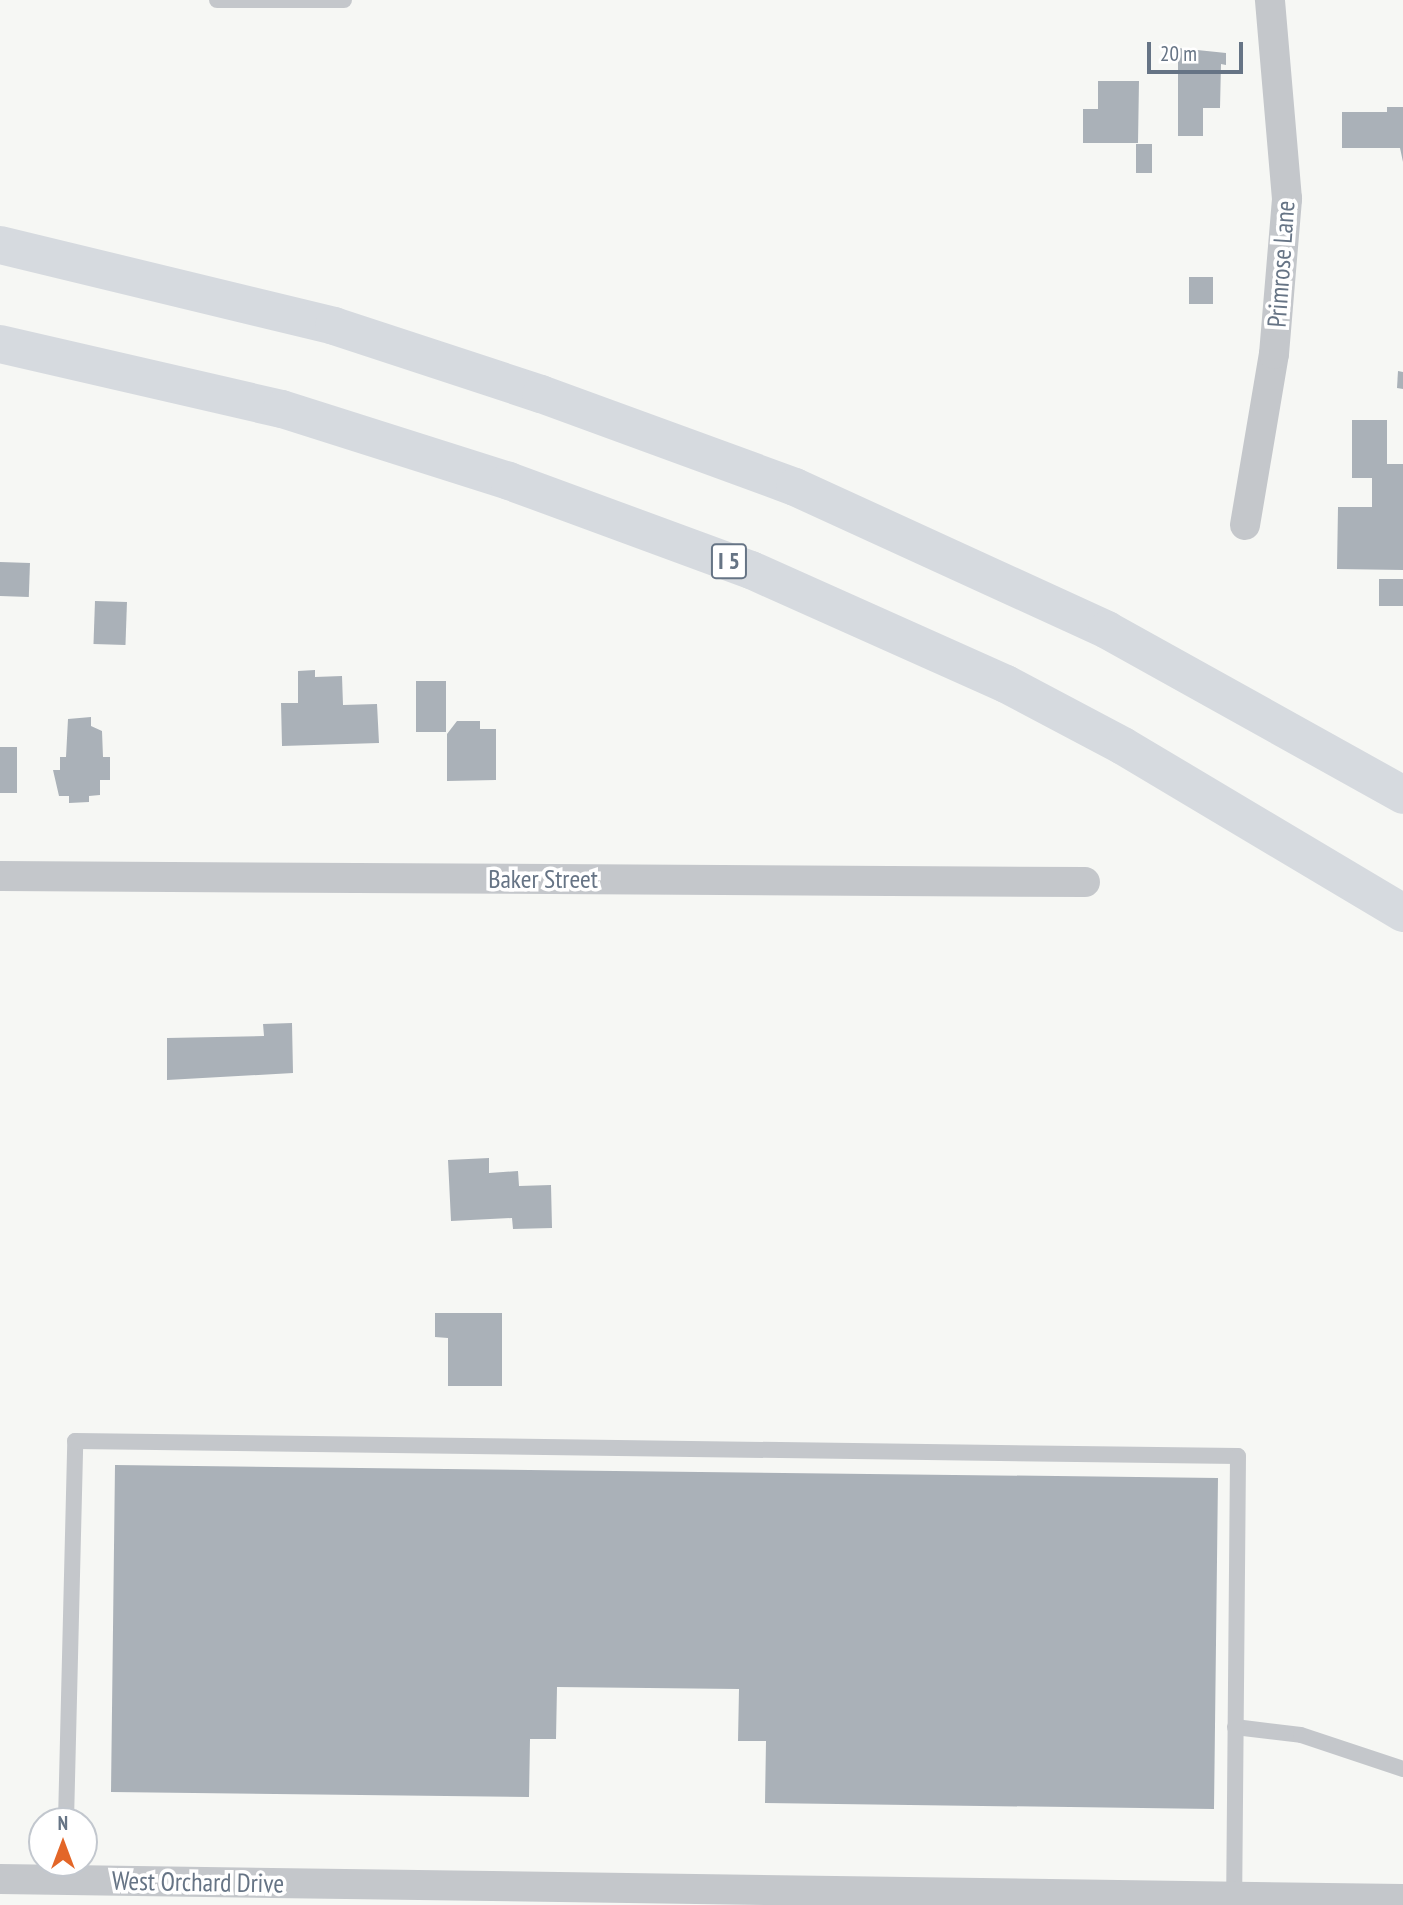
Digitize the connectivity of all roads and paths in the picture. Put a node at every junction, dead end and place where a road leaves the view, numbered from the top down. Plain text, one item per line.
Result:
1 (217, 0) edge
2 (344, 0) edge
3 (1270, 0) edge
4 (0, 245) edge
5 (0, 344) edge
6 (1245, 525) dead end
7 (1403, 795) edge
8 (0, 876) edge
9 (1085, 883) dead end
10 (1403, 913) edge
11 (1235, 1727) junction
12 (1403, 1769) edge
13 (66, 1807) edge
14 (98, 1872) edge
15 (28, 1876) edge
16 (0, 1879) edge
17 (1234, 1896) junction
18 (1403, 1899) edge

1 - 2 lane
3 - 6 street, Primrose Lane
4 - 7 highway
5 - 10 highway, I 5
8 - 9 street, Baker Street
11 - 12 lane
11 - 13 lane
11 - 17 lane
14 - 17 street, West Orchard Drive
15 - 16 street, West Orchard Drive
17 - 18 street, West Orchard Drive

